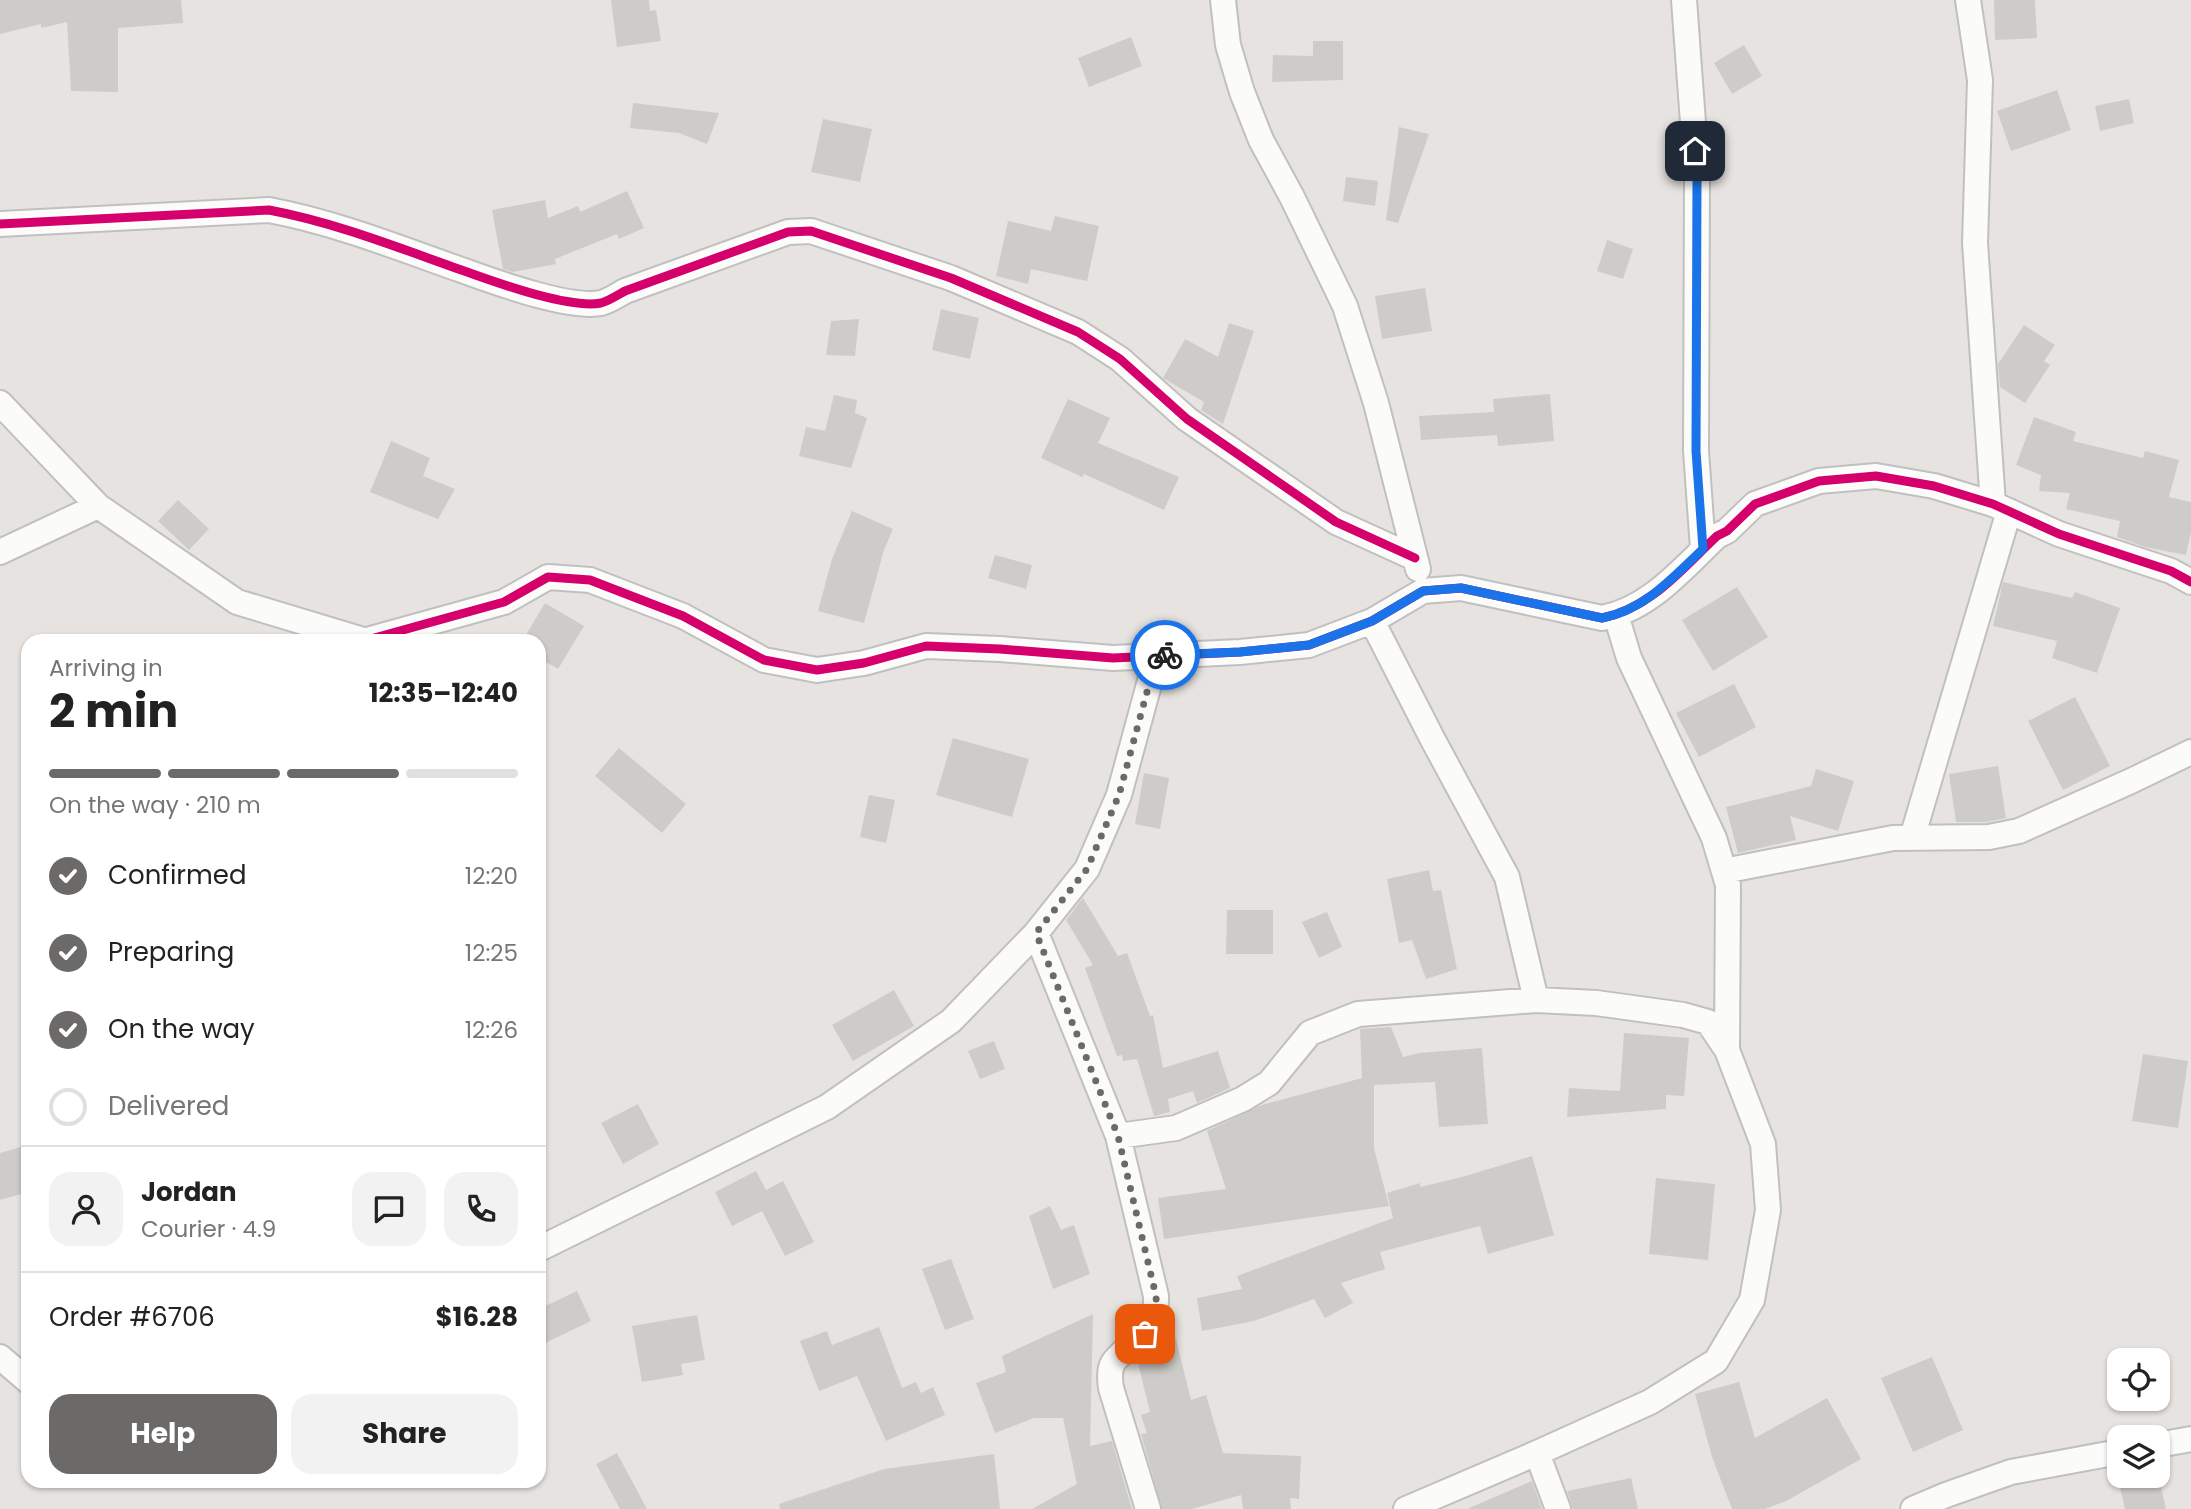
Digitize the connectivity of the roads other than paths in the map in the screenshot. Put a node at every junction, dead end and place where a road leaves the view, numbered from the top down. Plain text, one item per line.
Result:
1 (1223, 0) edge
2 (1684, 0) edge
3 (1968, 0) edge
4 (0, 224) edge
5 (0, 403) edge
6 (98, 506) junction
7 (2001, 507) junction
8 (1703, 549) junction
9 (0, 552) edge
10 (1415, 558) junction
11 (2191, 582) edge
12 (1423, 591) junction
13 (1616, 615) junction
14 (1372, 621) junction
15 (345, 634) edge
16 (387, 634) edge
17 (1157, 655) junction
18 (2191, 752) edge
19 (1913, 838) junction
20 (1724, 871) junction
21 (1036, 933) junction
22 (1536, 1000) junction
23 (1727, 1050) junction
24 (1118, 1136) junction
25 (546, 1246) edge
26 (0, 1357) edge
27 (21, 1375) edge
28 (2191, 1439) edge
29 (2170, 1443) edge
30 (1537, 1453) junction
31 (2107, 1454) edge
32 (1148, 1509) edge
33 (1406, 1509) edge
34 (1558, 1509) edge
35 (1913, 1509) edge

1 - 10 street
2 - 8 street
3 - 7 street
4 - 10 street
5 - 6 street
6 - 9 street
6 - 15 street
7 - 8 street
7 - 11 street
7 - 19 street
8 - 13 street
10 - 12 street
12 - 13 street
12 - 14 street
13 - 20 street
14 - 17 street
14 - 22 street
16 - 17 street
17 - 21 street
18 - 19 street
19 - 20 street
20 - 23 street
21 - 24 street
21 - 25 street
22 - 23 street
22 - 24 street
23 - 30 street
24 - 32 street
26 - 27 street
28 - 29 street
30 - 33 street
30 - 34 street
31 - 35 street

